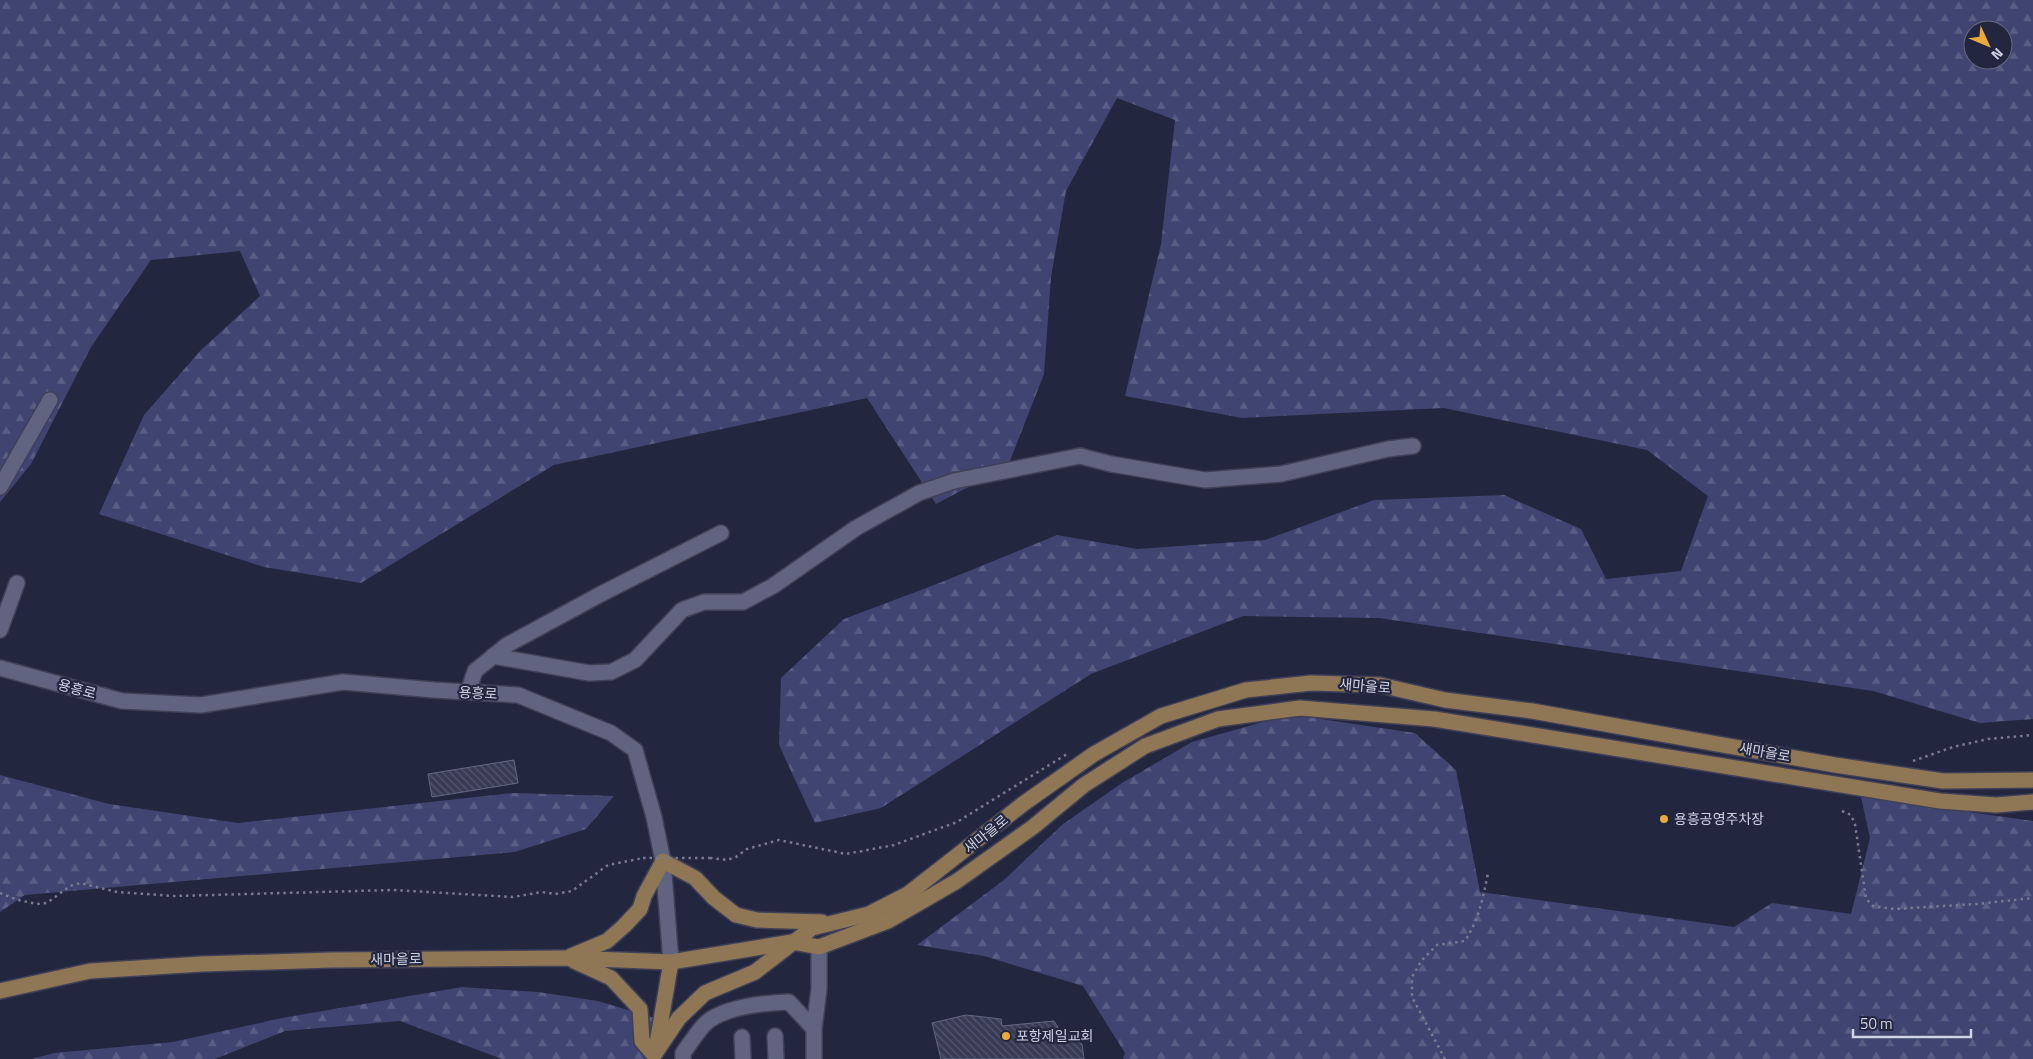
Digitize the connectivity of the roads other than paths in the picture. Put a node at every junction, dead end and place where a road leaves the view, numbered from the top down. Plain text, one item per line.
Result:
1 (50, 400) dead end
2 (1413, 446) dead end
3 (0, 486) edge
4 (721, 533) dead end
5 (18, 583) dead end
6 (0, 630) edge
7 (493, 656) junction
8 (0, 668) edge
9 (468, 692) junction
10 (2033, 780) edge
11 (2033, 802) edge
12 (663, 861) junction
13 (832, 922) junction
14 (792, 942) junction
15 (819, 947) junction
16 (568, 958) junction
17 (671, 962) junction
18 (0, 990) edge
19 (814, 1029) junction
20 (775, 1036) dead end
21 (742, 1037) dead end
22 (654, 1057) edge
23 (683, 1059) edge
24 (743, 1059) edge
25 (776, 1059) edge
26 (814, 1059) edge

1 - 3 street
2 - 7 street
4 - 7 street
5 - 6 street
7 - 9 street
8 - 9 street, 용흥로
9 - 12 street, 용흥로
10 - 13 main road, 새마을로
11 - 15 main road, 새마을로
12 - 13 main road
12 - 16 main road
12 - 17 street, 용흥로
13 - 14 main road, 새마을로
14 - 15 main road, 새마을로
14 - 17 main road, 새마을로
14 - 22 main road
15 - 19 street
16 - 17 main road, 새마을로
16 - 18 main road, 새마을로
16 - 22 main road
17 - 22 main road, 용흥로
19 - 23 street
19 - 26 street
20 - 25 street
21 - 24 street

